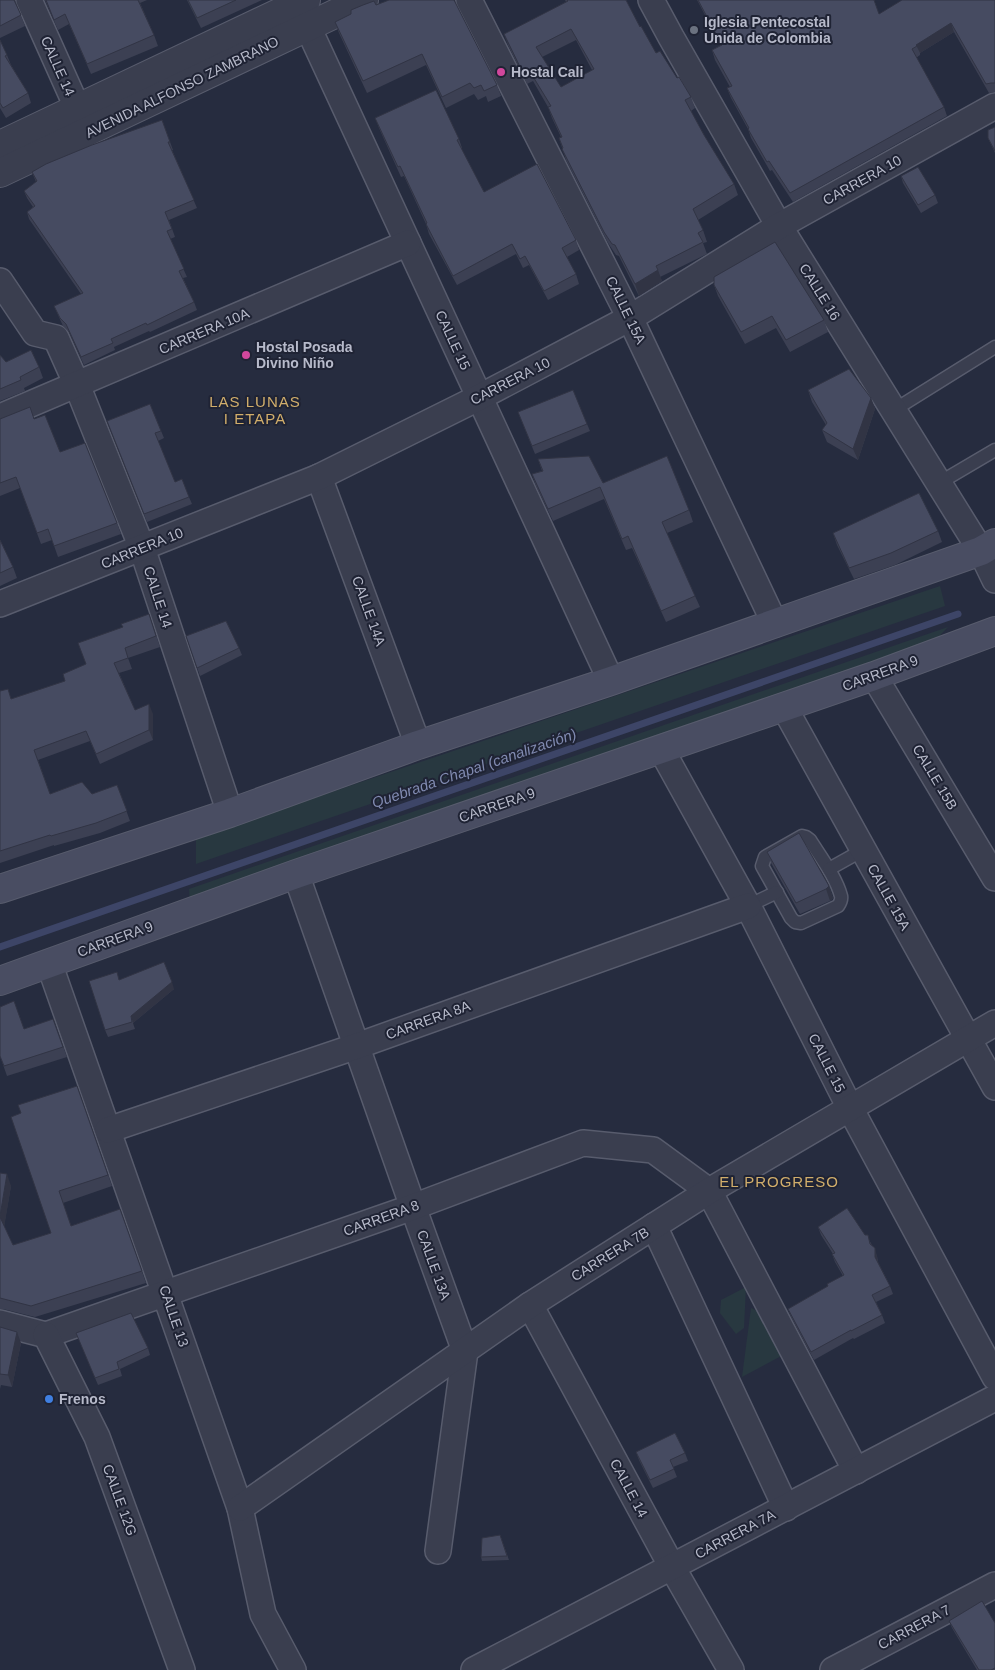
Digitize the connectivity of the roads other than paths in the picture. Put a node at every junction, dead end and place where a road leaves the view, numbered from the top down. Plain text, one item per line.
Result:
1 (29, 0) edge
2 (364, 0) edge
3 (469, 0) edge
4 (651, 0) edge
5 (302, 8) edge
6 (995, 106) edge
7 (83, 120) junction
8 (0, 145) edge
9 (0, 173) edge
10 (779, 226) junction
11 (408, 243) junction
12 (0, 281) edge
13 (630, 318) junction
14 (995, 347) edge
15 (77, 385) junction
16 (480, 397) junction
17 (894, 410) junction
18 (0, 417) edge
19 (995, 450) edge
20 (319, 477) junction
21 (939, 483) junction
22 (988, 547) edge
23 (142, 548) junction
24 (995, 580) edge
25 (0, 604) edge
26 (775, 624) junction
27 (995, 631) edge
28 (874, 676) junction
29 (611, 681) junction
30 (784, 707) junction
31 (418, 745) junction
32 (661, 749) junction
33 (230, 813) junction
34 (863, 850) junction
35 (829, 869) junction
36 (296, 874) junction
37 (995, 878) edge
38 (0, 889) edge
39 (777, 892) junction
40 (748, 906) junction
41 (49, 963) junction
42 (0, 981) edge
43 (995, 1023) edge
44 (967, 1039) junction
45 (356, 1046) junction
46 (995, 1087) edge
47 (850, 1108) junction
48 (108, 1130) junction
49 (709, 1191) junction
50 (413, 1207) junction
51 (654, 1226) junction
52 (166, 1294) junction
53 (530, 1305) junction
54 (0, 1323) edge
55 (46, 1334) junction
56 (465, 1351) junction
57 (995, 1377) edge
58 (995, 1398) edge
59 (856, 1471) junction
60 (240, 1508) junction
61 (786, 1508) junction
62 (438, 1551) dead end
63 (672, 1567) junction
64 (995, 1584) edge
65 (182, 1670) edge
66 (293, 1670) edge
67 (474, 1670) edge
68 (730, 1670) edge
69 (833, 1670) edge

1 - 7 street, CALLE 14
2 - 5 street, AVENIDA ALFONSO ZAMBRANO
3 - 13 street, CALLE 15A
4 - 10 street, CALLE 16
5 - 7 street, AVENIDA ALFONSO ZAMBRANO
5 - 11 street, CALLE 15
6 - 10 street, CARRERA 10
7 - 8 street, AVENIDA ALFONSO ZAMBRANO
7 - 9 street, AVENIDA ALFONSO ZAMBRANO
10 - 13 street, CARRERA 10
10 - 17 street, CALLE 16
11 - 15 street, CARRERA 10A
11 - 16 street, CALLE 15
12 - 15 street, CALLE 14
13 - 16 street, CARRERA 10
13 - 26 street, CALLE 15A
14 - 17 lane
15 - 18 street, CARRERA 10A
15 - 23 street, CALLE 14
16 - 20 street, CARRERA 10
16 - 29 street, CALLE 15
17 - 21 street, CALLE 16
19 - 21 lane
20 - 23 street, CARRERA 10
20 - 31 street, CALLE 14A
21 - 22 street, CALLE 16
22 - 24 street, CALLE 16
22 - 26 main road
23 - 25 street, CARRERA 10
23 - 33 street, CALLE 14
26 - 29 main road
27 - 28 main road, CARRERA 9
28 - 30 main road, CARRERA 9
28 - 37 street, CALLE 15B
29 - 31 main road
30 - 32 main road, CARRERA 9
30 - 34 street, CALLE 15A
31 - 33 main road
32 - 36 main road, CARRERA 9
32 - 40 street, CALLE 15
33 - 38 main road
34 - 35 lane
34 - 44 street, CALLE 15A
35 - 39 lane
35 - 39 lane
36 - 41 main road, CARRERA 9
36 - 45 street, CALLE 13A
39 - 40 lane
40 - 45 street, CARRERA 8A
40 - 47 street, CALLE 15
41 - 42 main road, CARRERA 9
41 - 48 street, CALLE 13
43 - 44 street, CARRERA 7B
44 - 46 street, CALLE 15A
44 - 47 street, CARRERA 7B
45 - 48 street, CARRERA 8A
45 - 50 street, CALLE 13A
47 - 49 street, CARRERA 7B
47 - 57 street, CALLE 15
48 - 52 street, CALLE 13
49 - 50 street, CARRERA 8
49 - 51 street, CARRERA 7B
49 - 59 street
50 - 52 street, CARRERA 8
50 - 56 street, CALLE 13A
51 - 53 street, CARRERA 7B
51 - 61 street
52 - 55 street, CARRERA 8
52 - 60 street, CALLE 13
53 - 56 street, CARRERA 7B
53 - 63 street, CALLE 14
54 - 55 street
55 - 65 street, CALLE 12G
56 - 60 street, CARRERA 7B
56 - 62 street, CALLE 13A
58 - 59 street, CARRERA 7A
59 - 61 street, CARRERA 7A
60 - 66 street, CALLE 13
61 - 63 street, CARRERA 7A
63 - 67 street, CARRERA 7A
63 - 68 street, CALLE 14
64 - 69 street, CARRERA 7

